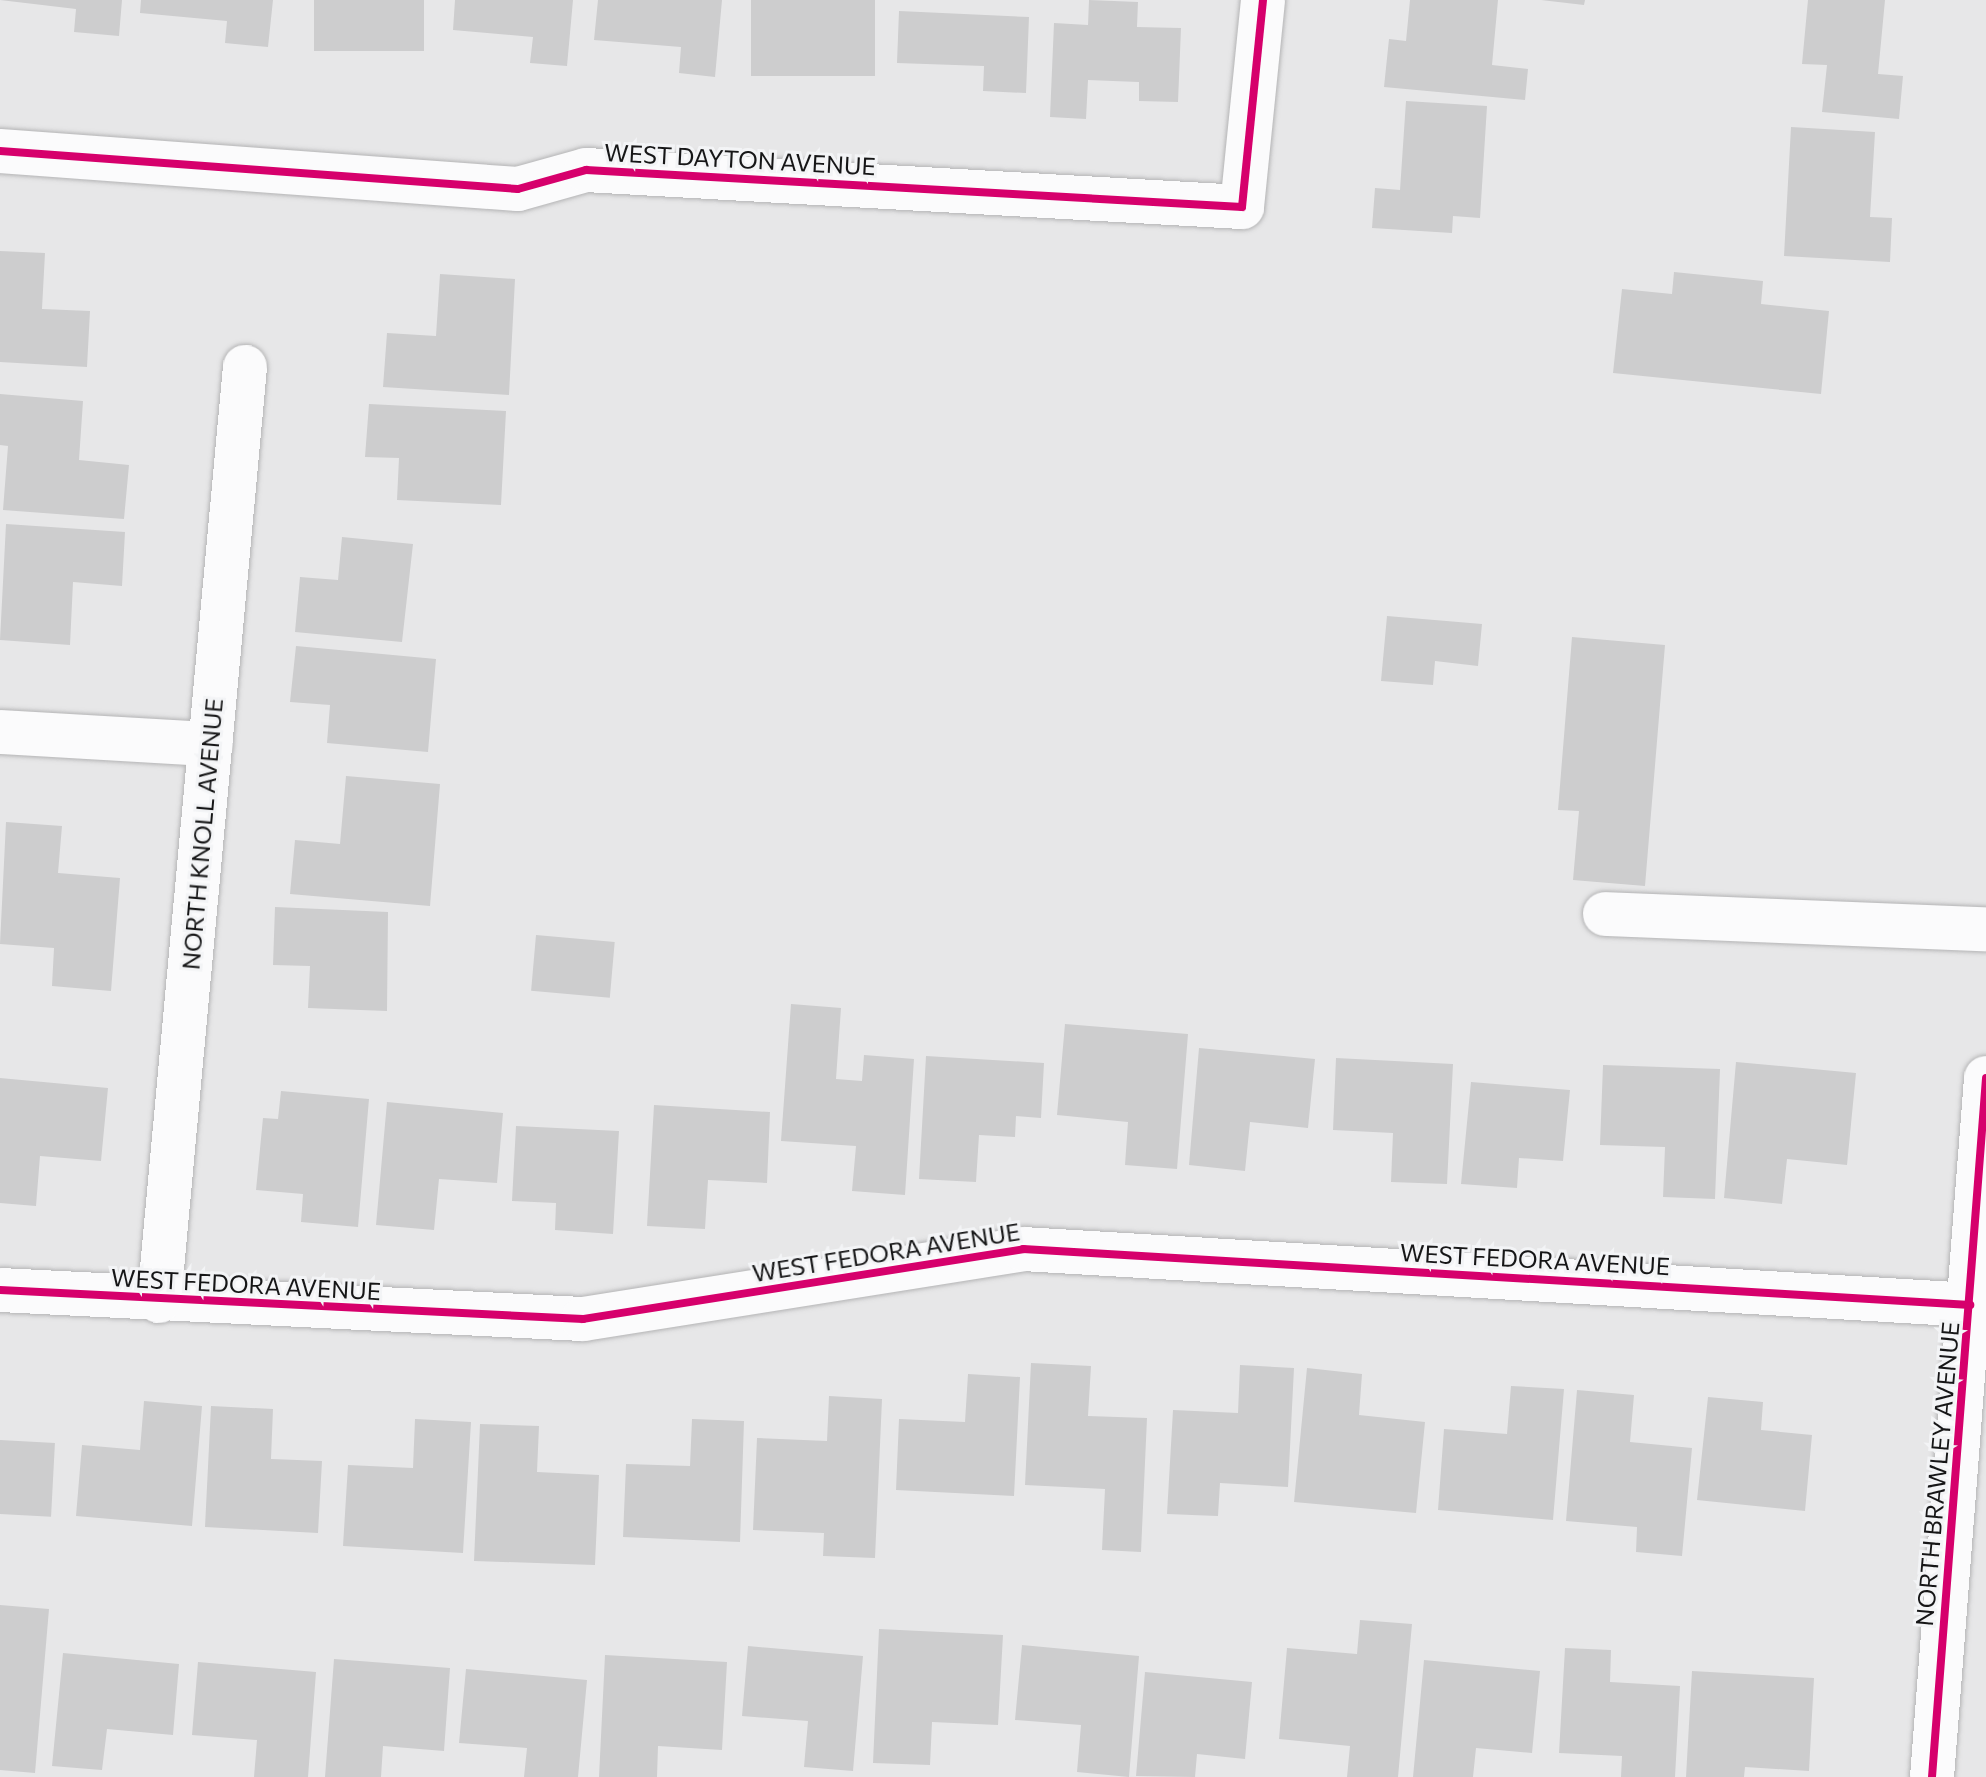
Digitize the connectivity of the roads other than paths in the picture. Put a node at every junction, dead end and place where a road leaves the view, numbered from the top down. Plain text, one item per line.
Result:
1 (1263, 0) edge
2 (0, 151) edge
3 (245, 367) dead end
4 (0, 732) edge
5 (211, 744) junction
6 (1605, 914) dead end
7 (1986, 929) edge
8 (1985, 1104) edge
9 (0, 1290) edge
10 (159, 1301) junction
11 (1970, 1305) junction
12 (1932, 1777) edge

1 - 2 street, WEST DAYTON AVENUE
3 - 5 street, NORTH KNOLL AVENUE
4 - 5 street
5 - 10 street, NORTH KNOLL AVENUE
6 - 7 street
8 - 11 street, NORTH BRAWLEY AVENUE
9 - 10 street, WEST FEDORA AVENUE
10 - 11 street, WEST FEDORA AVENUE
11 - 12 street, NORTH BRAWLEY AVENUE

